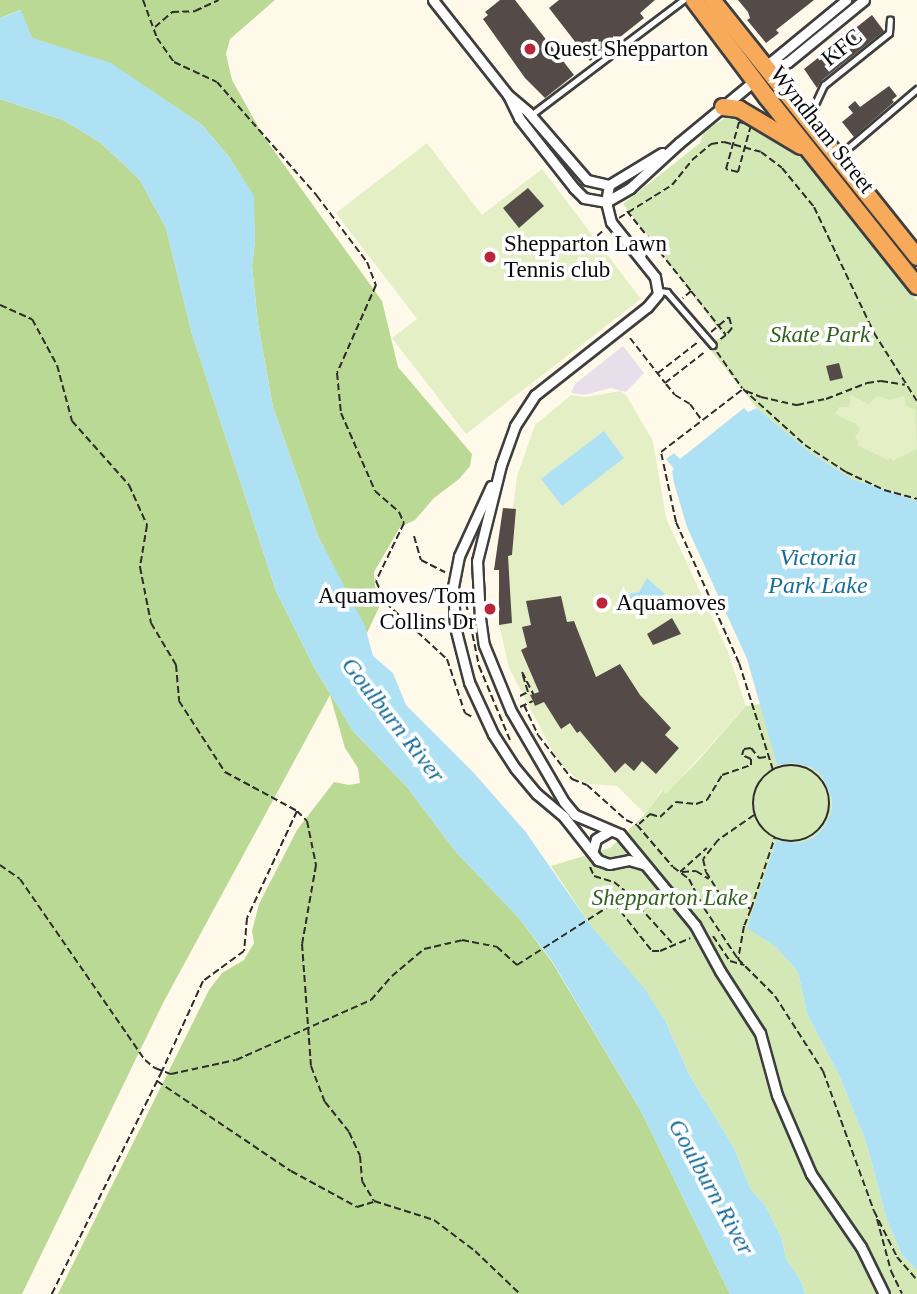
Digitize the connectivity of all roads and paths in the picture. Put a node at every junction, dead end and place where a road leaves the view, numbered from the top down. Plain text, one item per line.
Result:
1 (143, 0) edge
2 (219, 0) edge
3 (433, 0) edge
4 (683, 0) edge
5 (694, 0) edge
6 (712, 0) edge
7 (864, 0) edge
8 (842, 1) edge
9 (890, 20) dead end
10 (154, 28) junction
11 (768, 68) junction
12 (754, 81) junction
13 (917, 89) edge
14 (508, 95) junction
15 (815, 104) dead end
16 (723, 107) junction
17 (530, 116) junction
18 (679, 143) junction
19 (733, 144) junction
20 (746, 146) junction
21 (809, 151) junction
22 (838, 158) junction
23 (609, 185) junction
24 (606, 202) junction
25 (627, 211) junction
26 (612, 223) junction
27 (597, 236) dead end
28 (915, 252) edge
29 (898, 263) junction
30 (917, 286) edge
31 (659, 291) junction
32 (691, 291) junction
33 (677, 303) junction
34 (0, 304) edge
35 (719, 325) junction
36 (726, 335) junction
37 (705, 336) junction
38 (630, 338) dead end
39 (713, 345) junction
40 (658, 373) junction
41 (665, 383) junction
42 (905, 385) junction
43 (743, 389) junction
44 (917, 401) edge
45 (701, 419) junction
46 (501, 465) junction
47 (917, 499) edge
48 (533, 694) dead end
49 (520, 696) dead end
50 (533, 701) dead end
51 (479, 721) dead end
52 (767, 756) junction
53 (773, 770) junction
54 (297, 811) junction
55 (755, 815) junction
56 (637, 825) junction
57 (610, 831) junction
58 (775, 837) junction
59 (626, 843) junction
60 (712, 845) junction
61 (593, 850) junction
62 (588, 862) dead end
63 (619, 862) junction
64 (643, 864) junction
65 (0, 865) edge
66 (680, 872) junction
67 (710, 879) junction
68 (751, 909) junction
69 (700, 933) junction
70 (674, 945) junction
71 (738, 959) junction
72 (744, 965) junction
73 (309, 1028) junction
74 (162, 1071) junction
75 (157, 1081) junction
76 (374, 1201) junction
77 (876, 1215) junction
78 (917, 1280) edge
79 (52, 1294) edge
80 (520, 1294) edge
81 (884, 1294) edge
82 (902, 1294) edge

1 - 10 path
2 - 10 path
3 - 14 street
4 - 17 lane
5 - 12 highway, Wyndham Street
6 - 11 highway, Wyndham Street
7 - 11 street
8 - 11 street
9 - 15 lane, KFC
10 - 51 path
11 - 12 highway
11 - 22 highway, Wyndham Street
12 - 16 street
12 - 21 highway, Wyndham Street
13 - 22 lane
14 - 17 street
14 - 24 street
16 - 18 street
16 - 21 highway
17 - 23 street
18 - 23 street
18 - 24 street
19 - 20 path
19 - 20 path
19 - 20 path
19 - 25 path
20 - 42 path
21 - 29 highway, Wyndham Street
22 - 28 highway, Wyndham Street
23 - 24 street
24 - 26 street
25 - 26 path
25 - 32 path
26 - 27 path
26 - 31 street
28 - 29 highway
29 - 30 highway, Wyndham Street
31 - 33 lane
31 - 46 street
32 - 33 path
32 - 35 path
33 - 37 lane
34 - 54 path
35 - 36 path
35 - 36 path
35 - 37 path
36 - 39 path
37 - 39 lane
37 - 40 path
38 - 40 path
39 - 41 path
39 - 43 path
40 - 41 path
41 - 45 path
42 - 43 path
42 - 44 path
43 - 45 path
43 - 47 path
45 - 52 path
46 - 57 street
46 - 61 street
48 - 49 path
50 - 56 path
52 - 53 path
52 - 56 path
53 - 55 path
53 - 58 path
54 - 73 path
54 - 74 path
55 - 58 path
55 - 60 path
56 - 66 path
57 - 59 street
57 - 61 street
58 - 68 path
59 - 63 street
59 - 64 street
60 - 66 path
60 - 67 path
61 - 63 street
62 - 70 path
63 - 64 street
64 - 69 street
65 - 74 path
66 - 67 path
66 - 71 path
67 - 68 path
68 - 71 path
69 - 70 path
69 - 72 path
69 - 81 street
70 - 73 path
71 - 72 path
72 - 77 path
73 - 74 path
73 - 76 path
74 - 75 path
75 - 76 path
75 - 79 path
76 - 80 path
77 - 78 path
77 - 82 path

